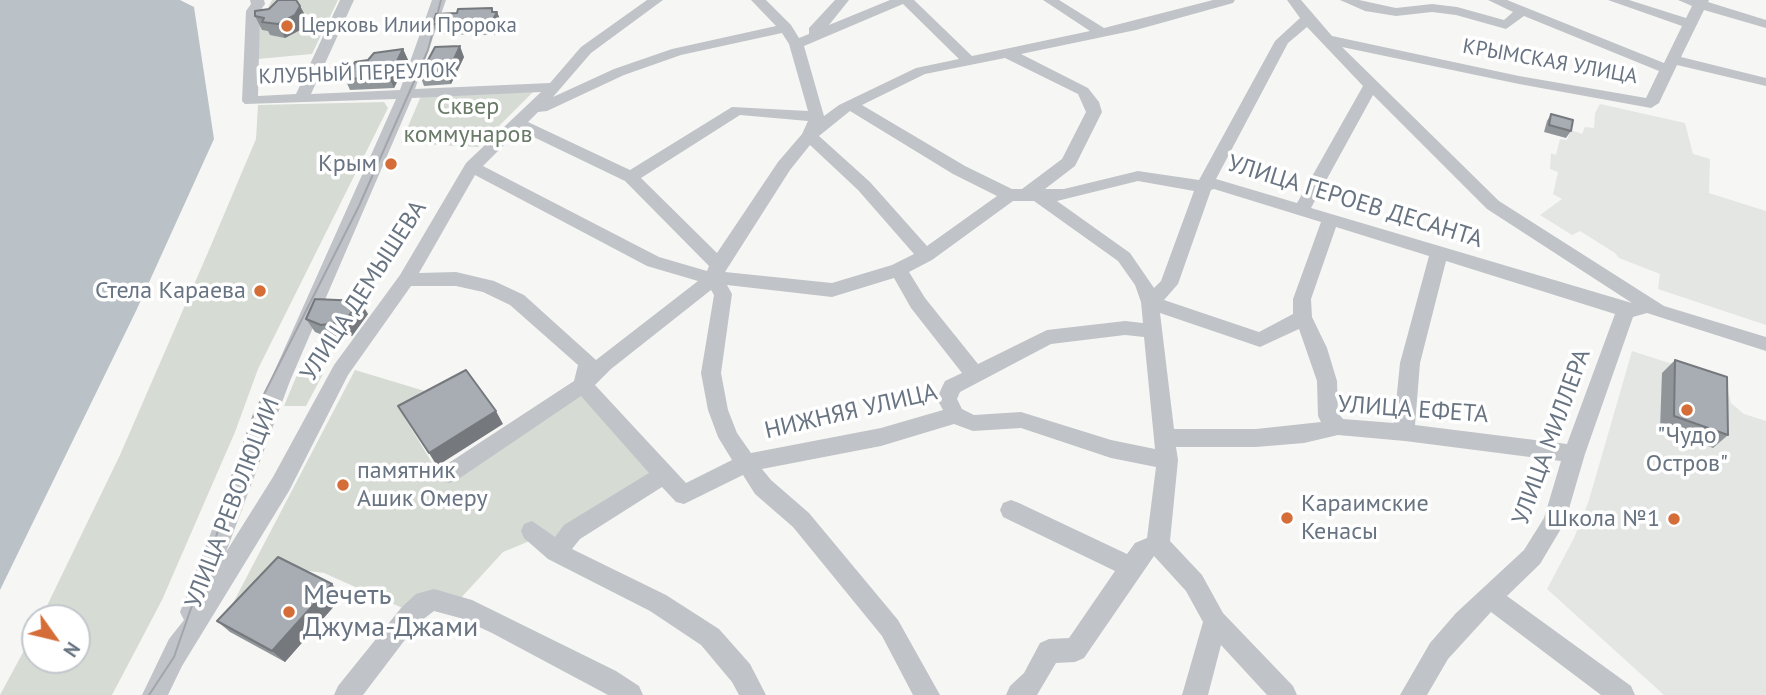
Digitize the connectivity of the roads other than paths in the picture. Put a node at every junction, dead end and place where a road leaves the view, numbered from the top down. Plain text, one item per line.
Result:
1 (347, 0) edge
2 (439, 0) edge
3 (656, 0) edge
4 (758, 0) edge
5 (842, 0) edge
6 (904, 0) edge
7 (1050, 0) edge
8 (1167, 0) edge
9 (1228, 0) edge
10 (1294, 0) edge
11 (1347, 0) edge
12 (1495, 0) edge
13 (1615, 0) edge
14 (1695, 1) edge
15 (255, 6) edge
16 (1522, 11) junction
17 (1184, 12) junction
18 (1307, 19) junction
19 (1690, 24) junction
20 (1766, 24) edge
21 (786, 28) junction
22 (1103, 34) junction
23 (1329, 40) junction
24 (796, 44) junction
25 (1009, 54) junction
26 (969, 61) junction
27 (1672, 65) junction
28 (1766, 82) edge
29 (556, 85) junction
30 (1371, 85) junction
31 (578, 90) junction
32 (406, 94) junction
33 (302, 98) junction
34 (850, 105) junction
35 (817, 117) junction
36 (518, 121) junction
37 (809, 136) junction
38 (472, 167) junction
39 (631, 177) junction
40 (1205, 184) junction
41 (1025, 195) junction
42 (1301, 211) junction
43 (1330, 220) junction
44 (1438, 253) junction
45 (926, 256) junction
46 (898, 270) junction
47 (716, 272) junction
48 (406, 280) junction
49 (1150, 302) junction
50 (1626, 310) junction
51 (1658, 311) junction
52 (1303, 317) junction
53 (1152, 331) junction
54 (1766, 344) edge
55 (976, 375) junction
56 (583, 385) junction
57 (955, 415) junction
58 (1338, 426) junction
59 (1405, 432) junction
60 (1164, 438) junction
61 (1574, 454) junction
62 (1167, 460) junction
63 (747, 463) junction
64 (449, 474) dead end
65 (664, 475) junction
66 (1012, 510) dead end
67 (532, 531) dead end
68 (1158, 544) junction
69 (556, 552) junction
70 (1132, 568) junction
71 (1490, 597) junction
72 (1215, 621) junction
73 (174, 657) junction
74 (155, 695) edge
75 (346, 695) edge
76 (630, 695) edge
77 (753, 695) edge
78 (927, 695) edge
79 (1019, 695) edge
80 (1195, 695) edge
81 (1284, 695) edge
82 (1413, 695) edge
83 (1622, 695) edge

1 - 33 street
2 - 32 street, УЛИЦА РЕВОЛЮЦИИ
3 - 29 street, УЛИЦА ДЕМЫШЕВА
4 - 21 street
5 - 24 street
6 - 24 street
6 - 26 street
7 - 22 street
8 - 17 street
9 - 17 street
10 - 18 street
11 - 16 street
12 - 16 street
13 - 19 street
14 - 19 street, КРЫМСКАЯ УЛИЦА
14 - 20 street
15 - 33 street, КЛУБНЫЙ ПЕРЕУЛОК
16 - 27 street
17 - 22 street
18 - 23 street
18 - 40 street
19 - 27 street, КРЫМСКАЯ УЛИЦА
21 - 24 street
21 - 31 street
22 - 25 street
23 - 27 street, КРЫМСКАЯ УЛИЦА
23 - 30 street
24 - 35 street
25 - 26 street
25 - 41 street
26 - 34 street
27 - 28 street
29 - 31 street
29 - 32 street, КЛУБНЫЙ ПЕРЕУЛОК
29 - 36 street, УЛИЦА ДЕМЫШЕВА
30 - 42 street
30 - 51 street
31 - 36 street
32 - 33 street, КЛУБНЫЙ ПЕРЕУЛОК
32 - 73 street, УЛИЦА РЕВОЛЮЦИИ
34 - 37 street
34 - 41 street
35 - 37 street
35 - 39 street
36 - 38 street, УЛИЦА ДЕМЫШЕВА
36 - 39 street
37 - 45 street
37 - 47 street
38 - 47 street
38 - 48 street, УЛИЦА ДЕМЫШЕВА
39 - 47 street
40 - 41 street, УЛИЦА ГЕРОЕВ ДЕСАНТА
40 - 42 street, УЛИЦА ГЕРОЕВ ДЕСАНТА
40 - 49 street
41 - 45 street
41 - 49 street
42 - 43 street, УЛИЦА ГЕРОЕВ ДЕСАНТА
43 - 44 street, УЛИЦА ГЕРОЕВ ДЕСАНТА
43 - 52 street
44 - 50 street, УЛИЦА ГЕРОЕВ ДЕСАНТА
44 - 59 street
45 - 46 street
46 - 47 street
46 - 55 street
47 - 56 street
47 - 63 street
48 - 56 street
48 - 73 street, УЛИЦА ДЕМЫШЕВА
49 - 52 street
49 - 53 street
50 - 51 street
50 - 61 street, УЛИЦА МИЛЛЕРА
51 - 54 street
52 - 58 street
53 - 55 street, НИЖНЯЯ УЛИЦА
53 - 60 street
55 - 57 street, НИЖНЯЯ УЛИЦА
56 - 64 street
56 - 65 street
57 - 62 street
57 - 63 street, НИЖНЯЯ УЛИЦА
58 - 59 street, УЛИЦА ЕФЕТА
58 - 60 street, УЛИЦА ЕФЕТА
59 - 61 street, УЛИЦА ЕФЕТА
60 - 62 street
61 - 71 street, УЛИЦА МИЛЛЕРА
62 - 68 street
63 - 65 street, НИЖНЯЯ УЛИЦА
63 - 78 street
65 - 69 street
66 - 70 street
67 - 69 street
68 - 70 street
68 - 72 street
69 - 77 street
70 - 79 street
71 - 82 street, УЛИЦА МИЛЛЕРА
71 - 83 street
72 - 80 street
72 - 81 street
73 - 74 street, УЛИЦА РЕВОЛЮЦИИ
75 - 76 street

